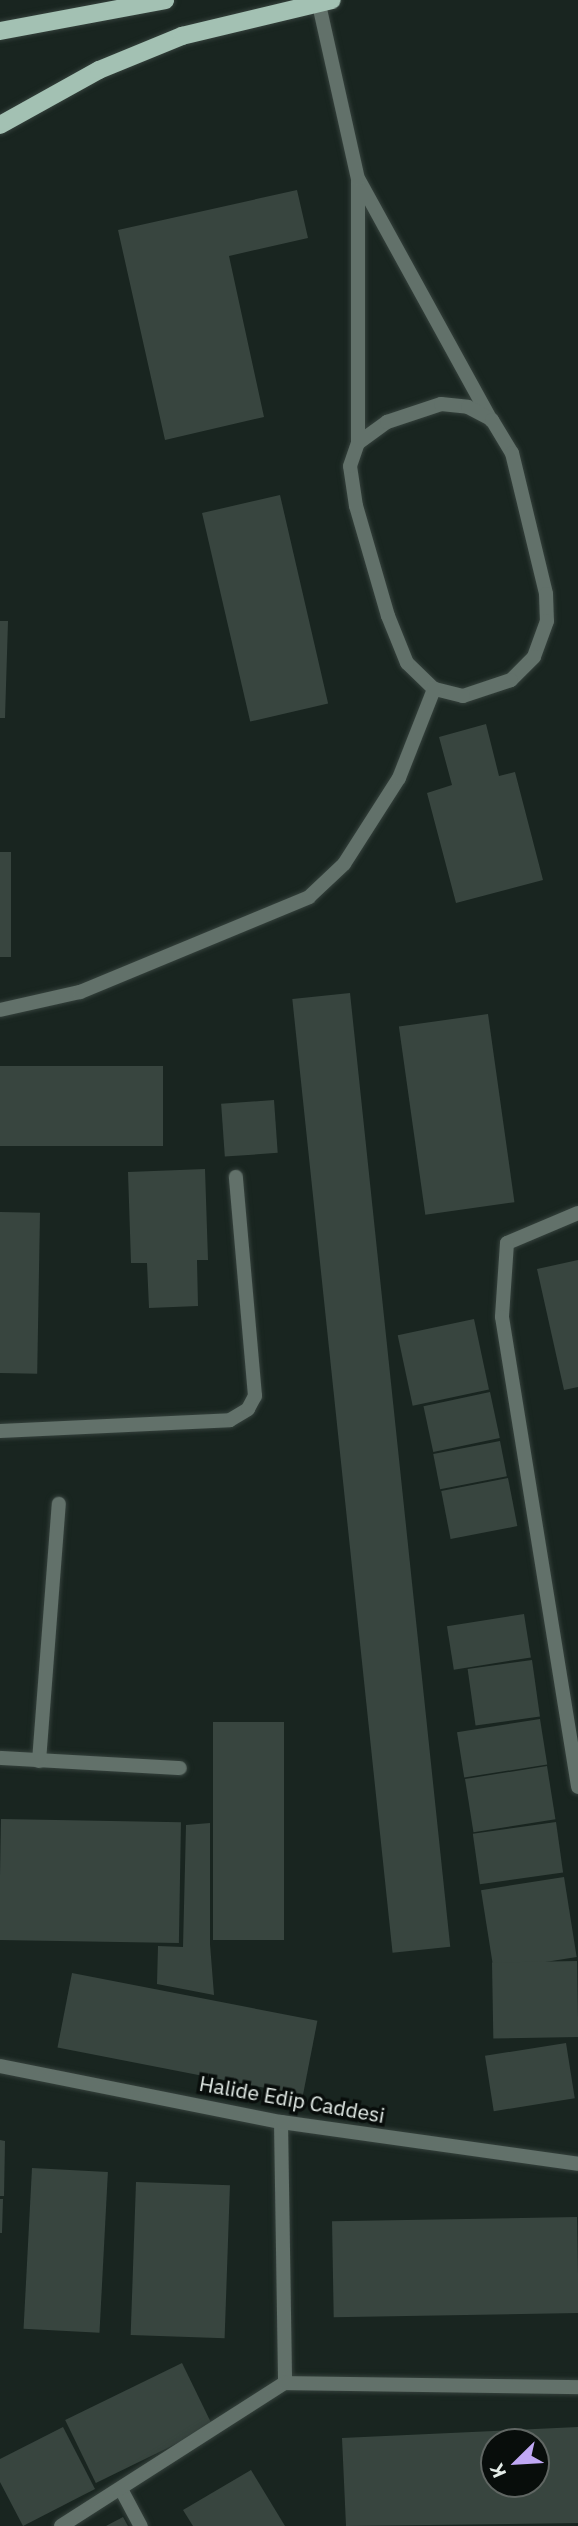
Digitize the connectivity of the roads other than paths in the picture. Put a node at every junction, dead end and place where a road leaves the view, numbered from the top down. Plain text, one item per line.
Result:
1 (165, 0) edge
2 (323, 1) edge
3 (0, 31) edge
4 (0, 124) edge
5 (359, 179) junction
6 (492, 420) junction
7 (358, 443) junction
8 (434, 688) junction
9 (0, 1010) edge
10 (236, 1177) dead end
11 (578, 1213) edge
12 (0, 1431) edge
13 (59, 1504) dead end
14 (0, 1758) edge
15 (39, 1761) junction
16 (180, 1768) dead end
17 (578, 1787) edge
18 (0, 2066) edge
19 (281, 2122) junction
20 (578, 2164) edge
21 (285, 2383) junction
22 (578, 2387) edge
23 (122, 2491) junction
24 (61, 2526) edge
25 (141, 2526) edge

1 - 3 main road
2 - 4 main road
2 - 5 street
5 - 6 street
5 - 7 street
6 - 7 street
6 - 8 street
7 - 8 street
8 - 9 street
10 - 12 street
11 - 17 street
13 - 15 street
14 - 15 street
15 - 16 street
18 - 19 street, Halide Edip Caddesi
19 - 20 street, Halide Edip Caddesi
19 - 21 street
21 - 22 street
21 - 23 street
23 - 24 street
23 - 25 street

